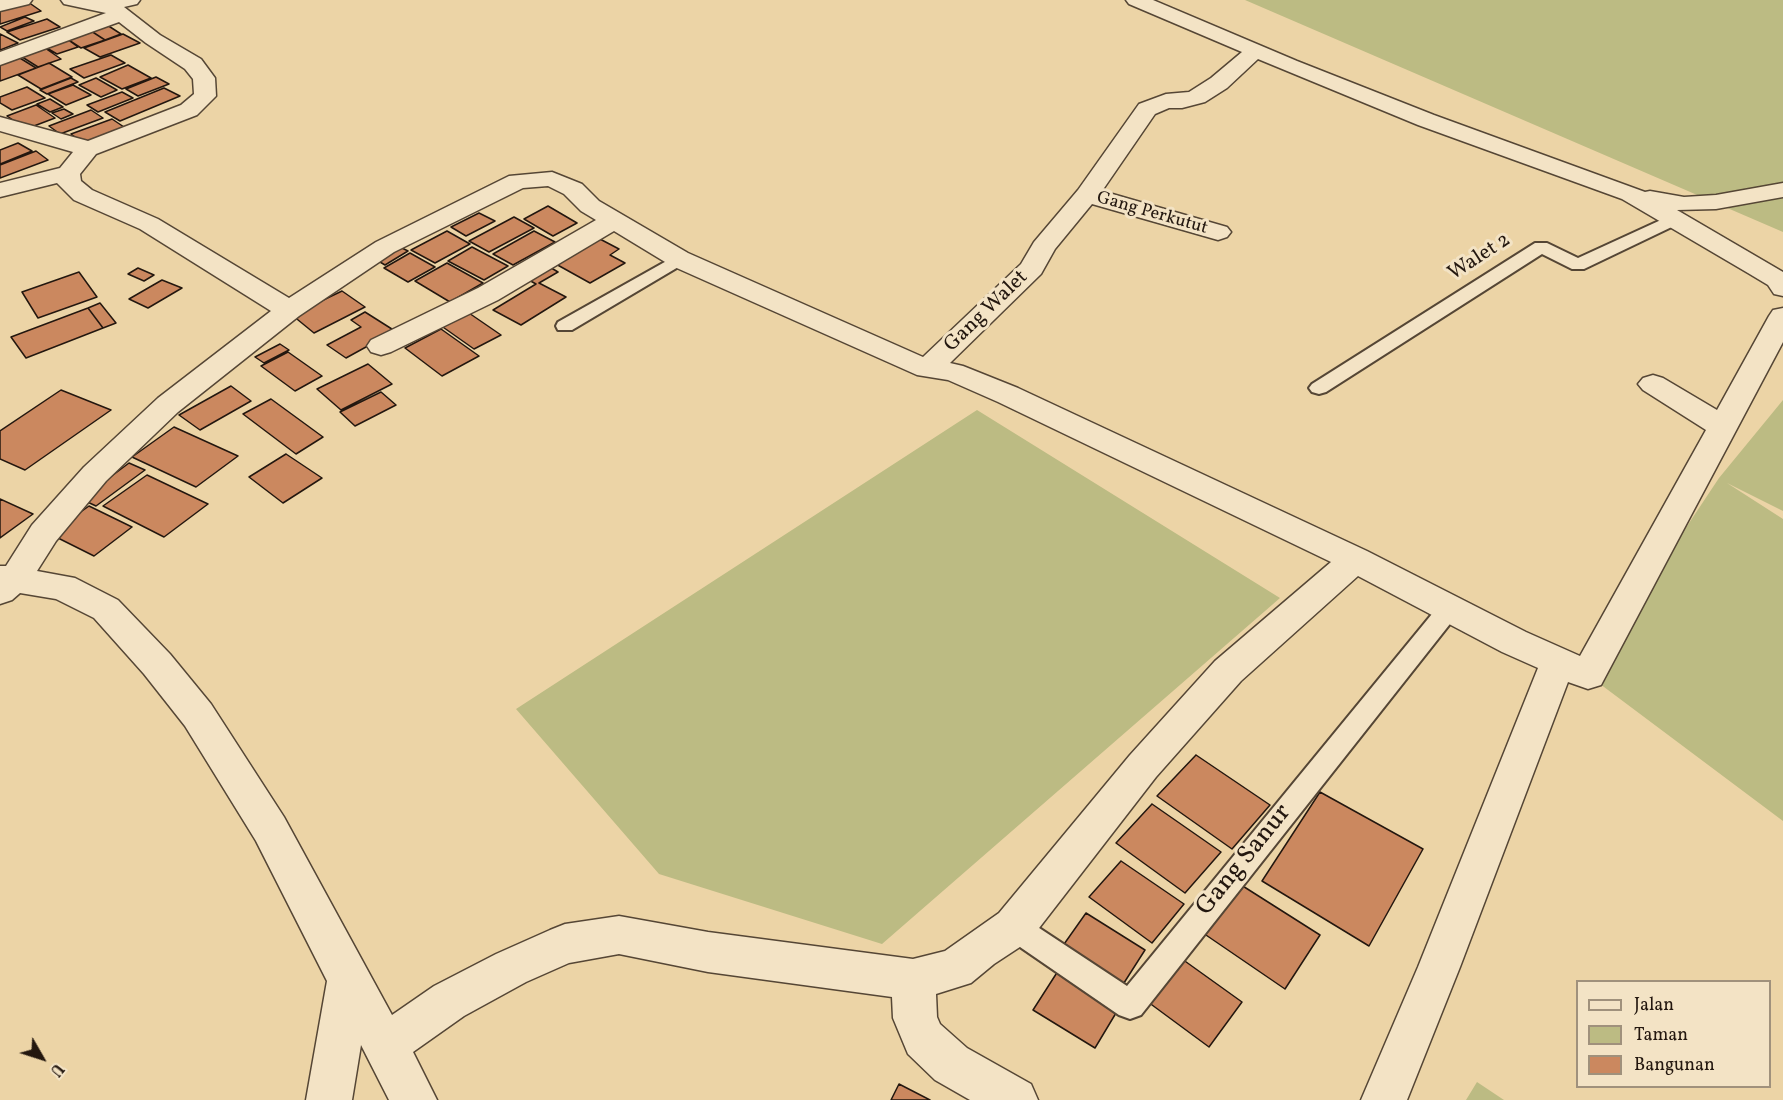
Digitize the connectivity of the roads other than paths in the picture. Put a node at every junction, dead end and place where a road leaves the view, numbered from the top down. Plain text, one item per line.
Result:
1 (22, 0) edge
2 (71, 0) edge
3 (1136, 0) edge
4 (123, 4) edge
5 (0, 5) edge
6 (1256, 50) junction
7 (0, 59) edge
8 (0, 124) edge
9 (88, 149) junction
10 (69, 173) junction
11 (0, 190) edge
12 (1783, 190) edge
13 (1087, 195) junction
14 (1667, 210) junction
15 (613, 221) junction
16 (1218, 232) dead end
17 (679, 259) junction
18 (1783, 288) edge
19 (289, 310) junction
20 (1783, 316) edge
21 (565, 326) dead end
22 (381, 346) dead end
23 (927, 369) junction
24 (1653, 384) dead end
25 (1319, 388) dead end
26 (1722, 427) junction
27 (1355, 560) junction
28 (5, 583) edge
29 (1449, 609) junction
30 (1558, 662) junction
31 (1014, 927) junction
32 (913, 979) junction
33 (348, 980) junction
34 (384, 1046) junction
35 (329, 1100) edge
36 (414, 1100) edge
37 (1015, 1100) edge
38 (1384, 1100) edge

1 - 5 street
2 - 4 street
3 - 6 street
4 - 7 street
4 - 9 street
6 - 13 street, Gang Walet
6 - 14 street
8 - 9 street
9 - 10 street
10 - 11 street
10 - 19 street
12 - 14 street
13 - 16 street, Gang Perkutut
13 - 23 street, Gang Walet
14 - 18 street
14 - 25 lane, Walet 2
15 - 17 street
15 - 19 street
15 - 22 street
17 - 21 lane
17 - 23 street
19 - 28 street
20 - 26 street
23 - 27 street
24 - 26 street
26 - 30 street
27 - 29 street
27 - 31 street
28 - 33 street
29 - 30 street
29 - 31 lane, Gang Sanur
30 - 38 street
31 - 32 street
32 - 34 street
32 - 37 street
33 - 34 street
33 - 35 street
34 - 36 street

